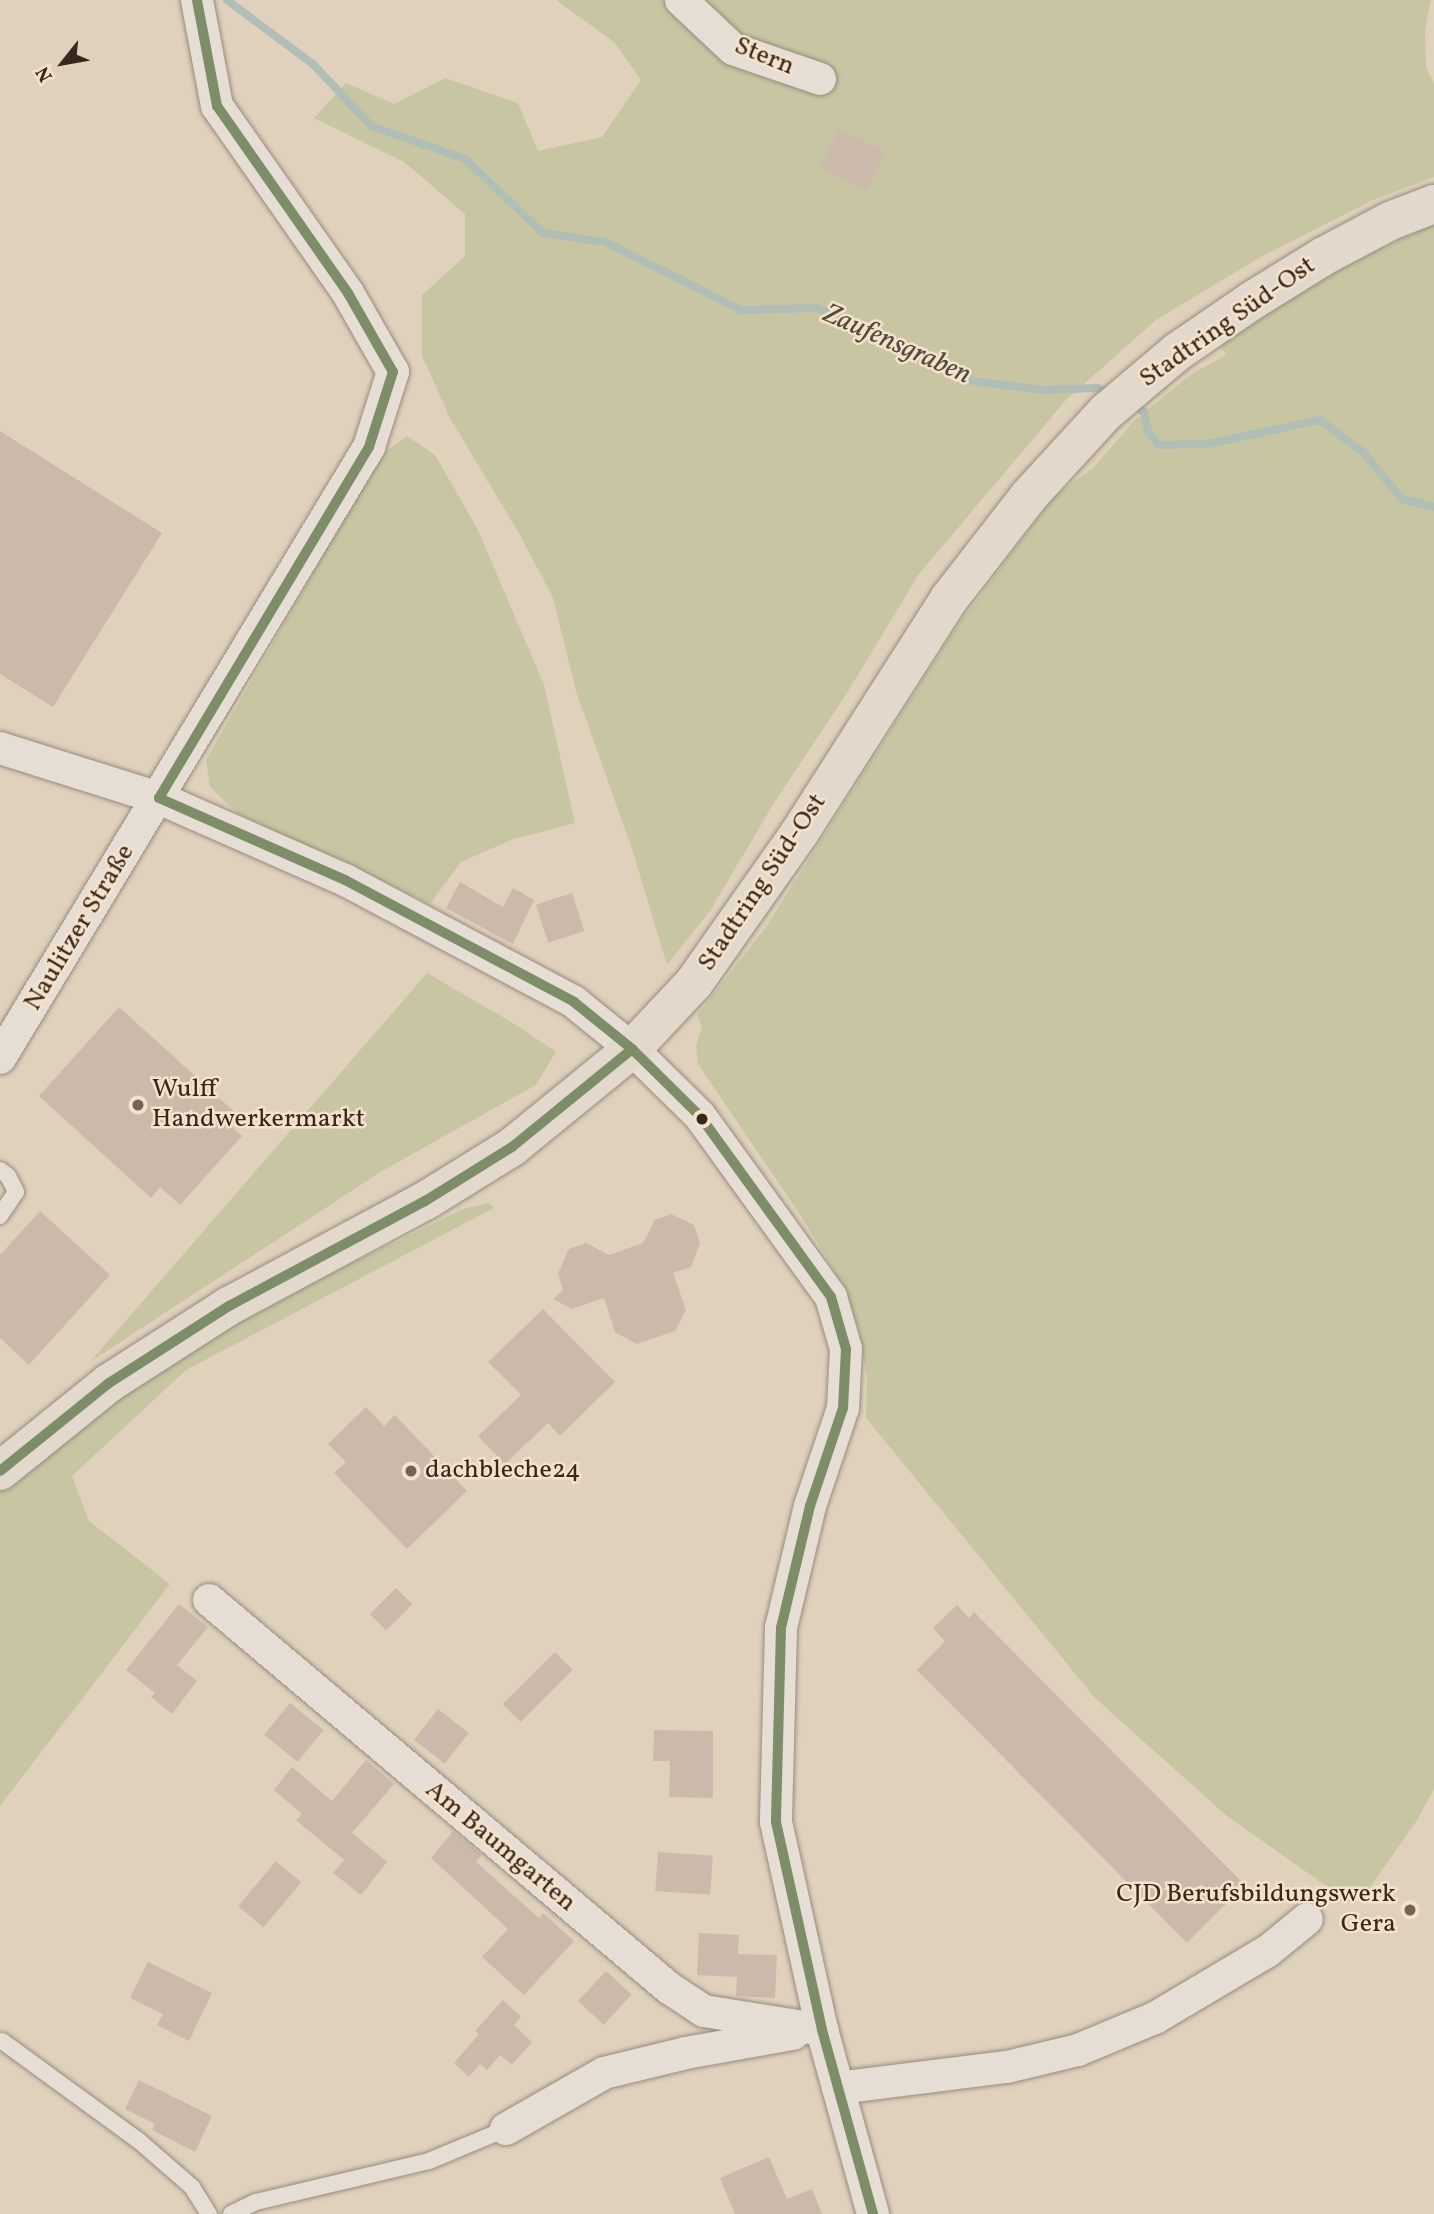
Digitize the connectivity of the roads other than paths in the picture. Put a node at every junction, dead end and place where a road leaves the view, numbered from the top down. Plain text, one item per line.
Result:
1 (197, 0) edge
2 (681, 0) edge
3 (820, 79) dead end
4 (1434, 204) edge
5 (0, 748) edge
6 (159, 798) junction
7 (632, 1049) junction
8 (0, 1058) edge
9 (0, 1170) edge
10 (0, 1216) edge
11 (0, 1471) edge
12 (209, 1600) dead end
13 (1307, 1919) dead end
14 (822, 2029) junction
15 (2, 2041) dead end
16 (838, 2088) junction
17 (506, 2129) joint
18 (209, 2214) edge
19 (231, 2214) edge
20 (873, 2214) edge

1 - 6 street
2 - 3 street, Stern
4 - 7 main road, Stadtring Süd-Ost
5 - 6 street
6 - 7 street
6 - 8 street, Naulitzer Straße
7 - 11 main road, Stadtring Süd-Ost
7 - 14 street
9 - 10 lane
12 - 14 street, Am Baumgarten
13 - 16 street
14 - 16 street
14 - 17 street
15 - 18 lane
16 - 20 street
17 - 19 lane

